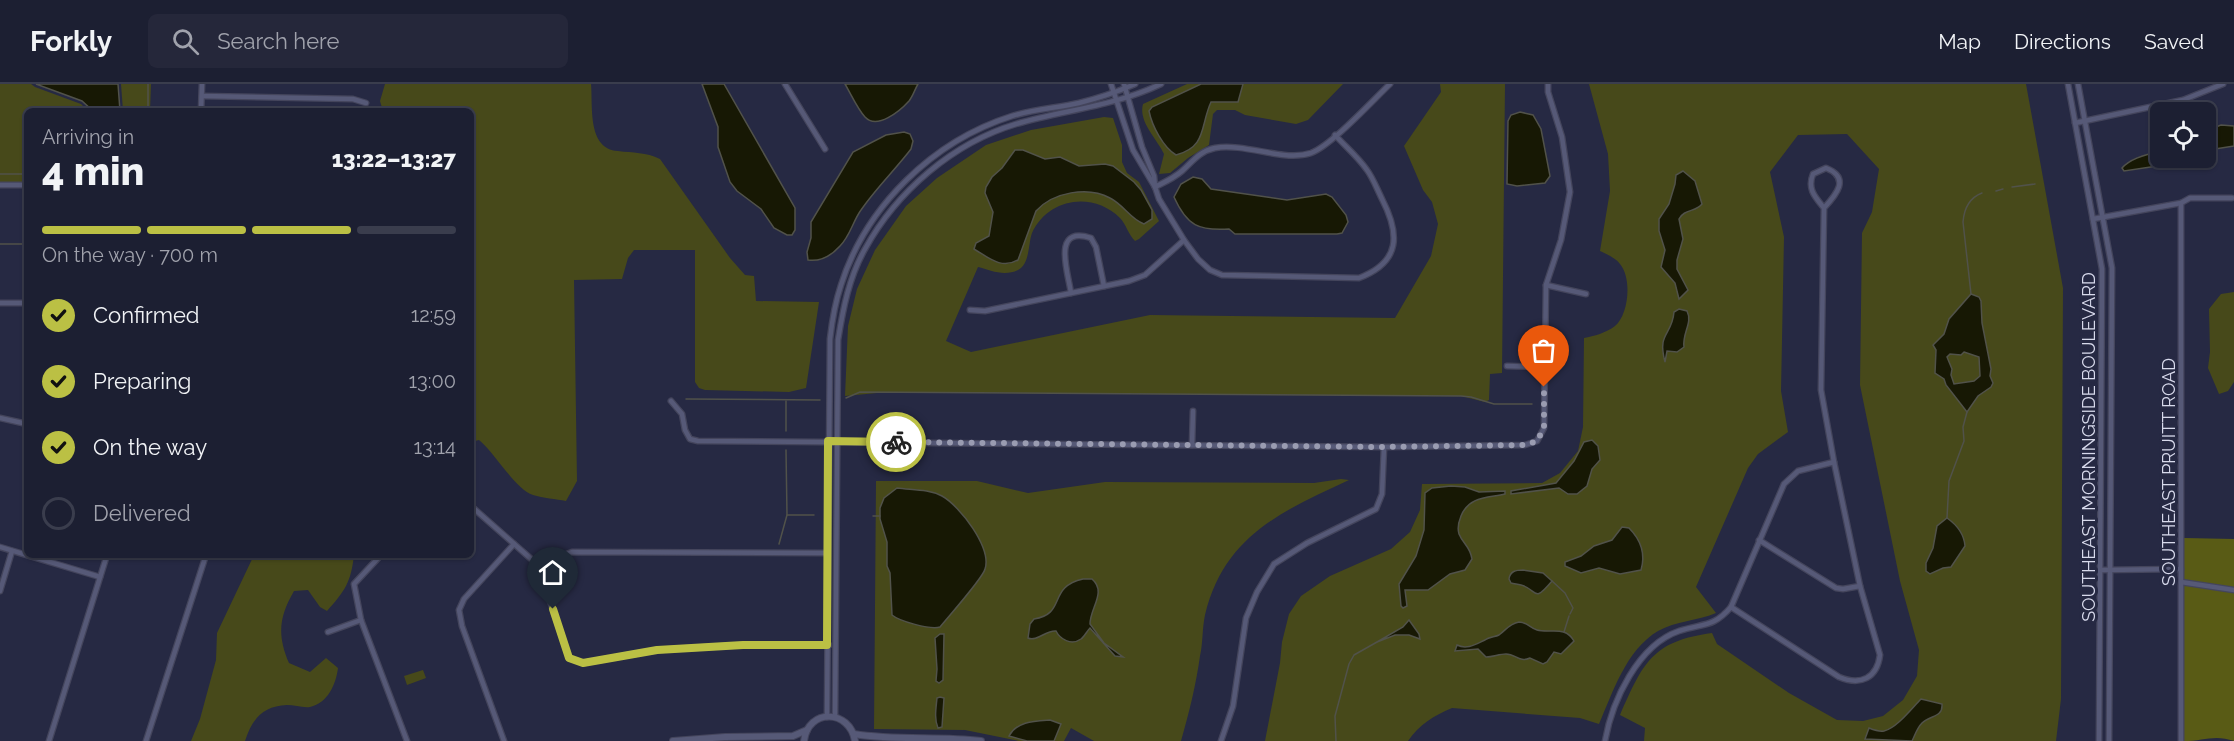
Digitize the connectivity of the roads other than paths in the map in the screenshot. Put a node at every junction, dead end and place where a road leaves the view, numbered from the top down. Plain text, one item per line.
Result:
1 (202, 84) edge
2 (785, 84) edge
3 (1111, 84) edge
4 (1135, 84) edge
5 (1161, 84) edge
6 (1390, 84) edge
7 (1548, 84) edge
8 (2068, 84) edge
9 (2078, 84) edge
10 (2223, 84) edge
11 (1124, 86) edge
12 (1114, 93) junction
13 (202, 96) junction
14 (1127, 97) junction
15 (1117, 100) junction
16 (366, 103) dead end
17 (201, 108) edge
18 (2085, 121) junction
19 (2075, 123) junction
20 (1335, 135) junction
21 (825, 149) dead end
22 (0, 185) edge
23 (24, 185) edge
24 (1155, 187) junction
25 (2232, 198) dead end
26 (2181, 203) junction
27 (1824, 208) junction
28 (2102, 218) junction
29 (2093, 219) junction
30 (1184, 240) junction
31 (1546, 285) junction
32 (1104, 286) junction
33 (1071, 293) junction
34 (1586, 294) dead end
35 (0, 303) edge
36 (24, 303) edge
37 (2102, 306) junction
38 (2112, 306) junction
39 (970, 310) dead end
40 (1507, 366) dead end
41 (1544, 367) junction
42 (2101, 393) junction
43 (2111, 394) junction
44 (671, 400) dead end
45 (1193, 411) dead end
46 (0, 418) edge
47 (24, 422) edge
48 (828, 441) junction
49 (836, 441) junction
50 (1192, 445) junction
51 (1383, 447) junction
52 (1833, 462) junction
53 (2100, 482) junction
54 (2110, 482) junction
55 (474, 509) edge
56 (1759, 540) junction
57 (514, 544) junction
58 (0, 547) edge
59 (12, 551) junction
60 (827, 553) junction
61 (835, 553) junction
62 (24, 555) edge
63 (36, 558) edge
64 (106, 558) edge
65 (205, 558) edge
66 (378, 558) edge
67 (538, 565) junction
68 (2181, 569) junction
69 (2102, 570) junction
70 (2112, 570) junction
71 (100, 577) junction
72 (2181, 582) junction
73 (1860, 586) junction
74 (2234, 590) edge
75 (0, 591) edge
76 (1731, 607) junction
77 (361, 620) junction
78 (328, 632) dead end
79 (827, 645) junction
80 (834, 645) junction
81 (2101, 648) junction
82 (2111, 648) junction
83 (827, 717) junction
84 (835, 717) junction
85 (2100, 728) junction
86 (2110, 728) junction
87 (807, 730) junction
88 (855, 737) edge
89 (731, 739) edge
90 (49, 741) edge
91 (146, 741) edge
92 (407, 741) edge
93 (504, 741) edge
94 (673, 741) edge
95 (804, 741) edge
96 (981, 741) edge
97 (1221, 741) edge
98 (1605, 741) edge
99 (2099, 741) edge
100 (2109, 741) edge
101 (2181, 741) edge

1 - 13 street
2 - 21 street
3 - 12 street
4 - 11 street
5 - 14 street
6 - 20 street
7 - 31 street
8 - 19 street, SOUTHEAST MORNINGSIDE BOULEVARD
9 - 18 street, SOUTHEAST MORNINGSIDE BOULEVARD
10 - 18 street
11 - 12 street
11 - 14 street
12 - 15 street
12 - 48 street
13 - 16 street
13 - 17 street
14 - 15 street
14 - 24 street
15 - 24 street
15 - 49 street
18 - 19 street
18 - 28 street, SOUTHEAST MORNINGSIDE BOULEVARD
19 - 29 street, SOUTHEAST MORNINGSIDE BOULEVARD
20 - 24 street
20 - 30 street
22 - 23 street
24 - 30 street
25 - 26 street
26 - 28 street
26 - 68 street, SOUTHEAST PRUITT ROAD
27 - 27 street
27 - 52 street
28 - 29 street
28 - 38 street, SOUTHEAST MORNINGSIDE BOULEVARD
29 - 37 street, SOUTHEAST MORNINGSIDE BOULEVARD
30 - 32 street
31 - 34 street
31 - 41 street
32 - 33 street
32 - 33 street
33 - 39 street
35 - 36 street
37 - 38 street
37 - 42 street, SOUTHEAST MORNINGSIDE BOULEVARD
38 - 43 street, SOUTHEAST MORNINGSIDE BOULEVARD
40 - 41 street
41 - 51 street
42 - 43 street
42 - 53 street, SOUTHEAST MORNINGSIDE BOULEVARD
43 - 54 street, SOUTHEAST MORNINGSIDE BOULEVARD
44 - 48 street
45 - 50 street
46 - 47 street
48 - 49 street
48 - 60 street
49 - 50 street
49 - 61 street
50 - 51 street
51 - 97 street
52 - 56 street
52 - 73 street
53 - 54 street
53 - 69 street, SOUTHEAST MORNINGSIDE BOULEVARD
54 - 70 street, SOUTHEAST MORNINGSIDE BOULEVARD
55 - 57 street
56 - 73 street
56 - 76 street
57 - 67 street
57 - 93 street
58 - 59 street
59 - 62 street
59 - 75 street
60 - 61 street
60 - 67 street
60 - 79 street
61 - 80 street
63 - 71 street
64 - 71 street
65 - 91 street
66 - 77 street
67 - 79 street
68 - 70 street
68 - 72 street, SOUTHEAST PRUITT ROAD
69 - 70 street
69 - 81 street, SOUTHEAST MORNINGSIDE BOULEVARD
70 - 82 street, SOUTHEAST MORNINGSIDE BOULEVARD
71 - 90 street
72 - 74 street
72 - 101 street, SOUTHEAST PRUITT ROAD
73 - 76 street
76 - 98 street
77 - 78 street
77 - 92 street
79 - 80 street
79 - 83 street
80 - 84 street
81 - 82 street
81 - 85 street, SOUTHEAST MORNINGSIDE BOULEVARD
82 - 86 street, SOUTHEAST MORNINGSIDE BOULEVARD
83 - 84 street
83 - 87 street
84 - 88 street
85 - 86 street
85 - 99 street, SOUTHEAST MORNINGSIDE BOULEVARD
86 - 100 street, SOUTHEAST MORNINGSIDE BOULEVARD
87 - 89 street
87 - 95 street
88 - 96 street
89 - 94 street

